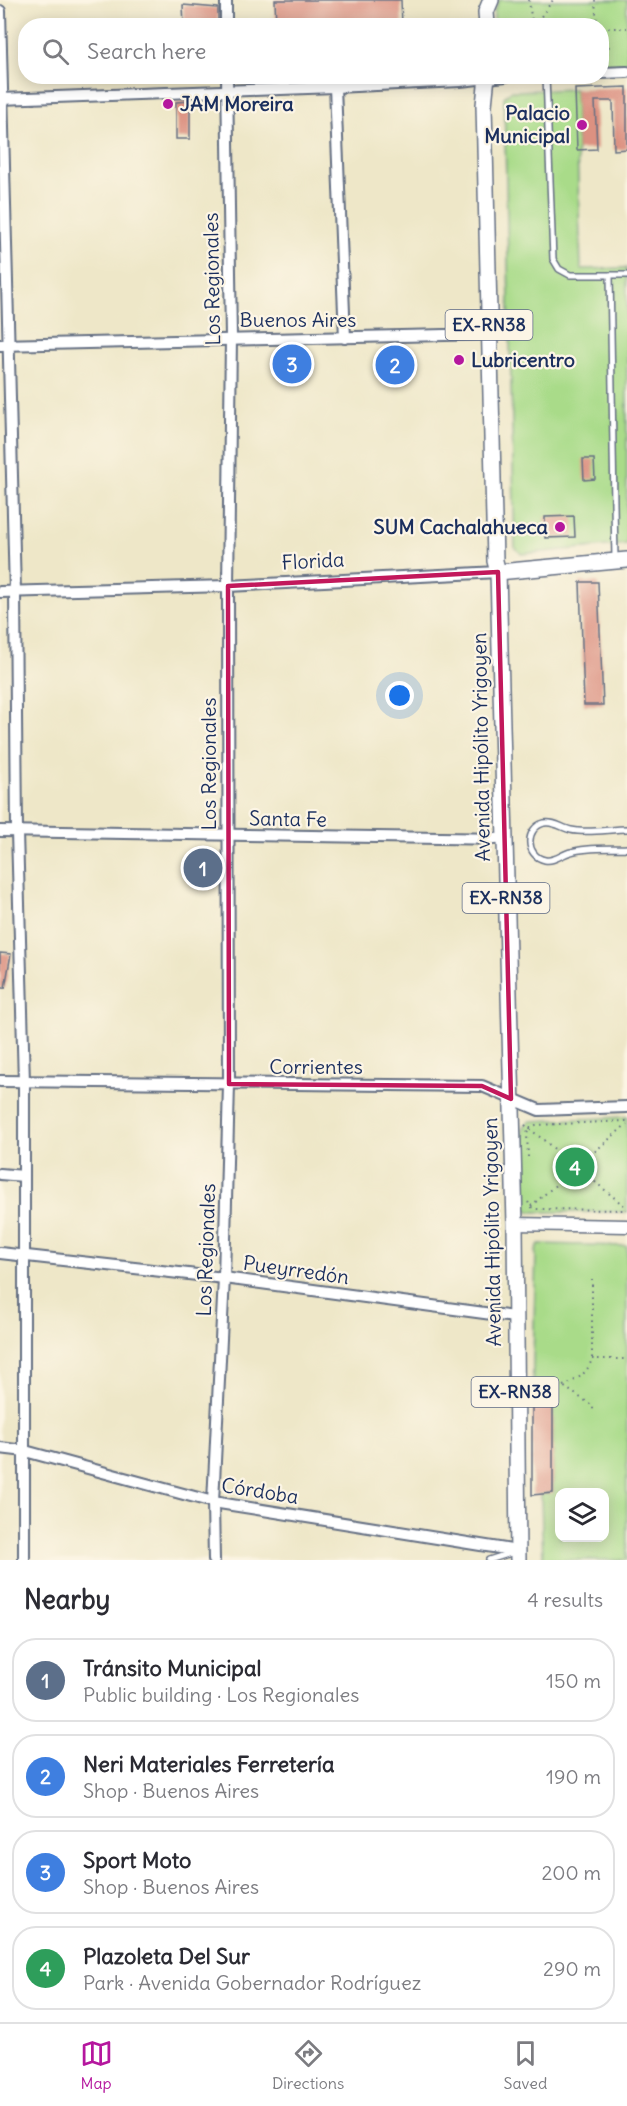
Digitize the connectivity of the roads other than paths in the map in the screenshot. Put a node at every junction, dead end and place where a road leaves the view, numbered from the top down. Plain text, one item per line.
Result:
1 (226, 0) edge
2 (0, 11) edge
3 (226, 18) edge
4 (627, 72) edge
5 (609, 73) edge
6 (226, 84) edge
7 (398, 84) edge
8 (487, 84) edge
9 (546, 84) edge
10 (335, 87) junction
11 (226, 91) junction
12 (1, 99) edge
13 (610, 275) junction
14 (627, 275) edge
15 (489, 334) junction
16 (231, 338) junction
17 (345, 338) junction
18 (4, 345) edge
19 (621, 561) edge
20 (498, 572) junction
21 (228, 586) junction
22 (0, 592) edge
23 (15, 592) junction
24 (627, 829) edge
25 (0, 831) edge
26 (17, 832) junction
27 (227, 836) junction
28 (505, 839) junction
29 (627, 848) edge
30 (0, 1081) edge
31 (24, 1082) junction
32 (229, 1084) junction
33 (511, 1098) junction
34 (627, 1107) edge
35 (0, 1174) edge
36 (24, 1176) junction
37 (514, 1224) junction
38 (627, 1226) edge
39 (0, 1253) edge
40 (23, 1256) junction
41 (224, 1278) junction
42 (514, 1317) junction
43 (0, 1448) edge
44 (25, 1451) junction
45 (213, 1502) junction
46 (518, 1555) edge
47 (24, 1560) edge
48 (214, 1560) edge
49 (489, 1560) edge

1 - 3 street
2 - 12 street
4 - 5 street
6 - 11 street, Los Regionales
7 - 10 street
8 - 15 main road, Avenida Hipólito Yrigoyen / EX-RN38
9 - 13 lane
10 - 11 street
10 - 17 street
11 - 12 street
11 - 16 street, Los Regionales
12 - 18 street
13 - 14 lane
13 - 19 lane
15 - 17 street, Buenos Aires
15 - 20 main road, Avenida Hipólito Yrigoyen / EX-RN38
16 - 17 street, Buenos Aires
16 - 18 street, Buenos Aires
16 - 21 street, Los Regionales
18 - 23 street
19 - 20 main road, Florida
20 - 21 street, Florida
20 - 28 main road, Avenida Hipólito Yrigoyen / EX-RN38
21 - 23 street, Florida
21 - 27 street, Los Regionales
22 - 23 street, Florida
23 - 26 street
24 - 29 lane
25 - 26 street, Santa Fe
26 - 27 street, Santa Fe
26 - 31 street
27 - 28 street, Santa Fe
27 - 32 street, Los Regionales
28 - 33 main road, Avenida Hipólito Yrigoyen / EX-RN38
30 - 31 street, Corrientes
31 - 32 street, Corrientes
31 - 36 street
32 - 33 street, Corrientes
32 - 41 street, Los Regionales
33 - 34 street, Corrientes
33 - 37 main road, Avenida Hipólito Yrigoyen / EX-RN38
35 - 36 street
36 - 40 street
37 - 38 street
37 - 42 main road, Avenida Hipólito Yrigoyen / EX-RN38
39 - 40 street, Pueyrredón
40 - 41 street, Pueyrredón
40 - 44 street
41 - 42 street, Pueyrredón
41 - 45 street, Los Regionales
42 - 46 main road, Avenida Hipólito Yrigoyen / EX-RN38
43 - 44 street, Córdoba
44 - 45 street, Córdoba
44 - 47 street
45 - 46 street, Córdoba
45 - 48 street, Los Regionales
46 - 49 lane

